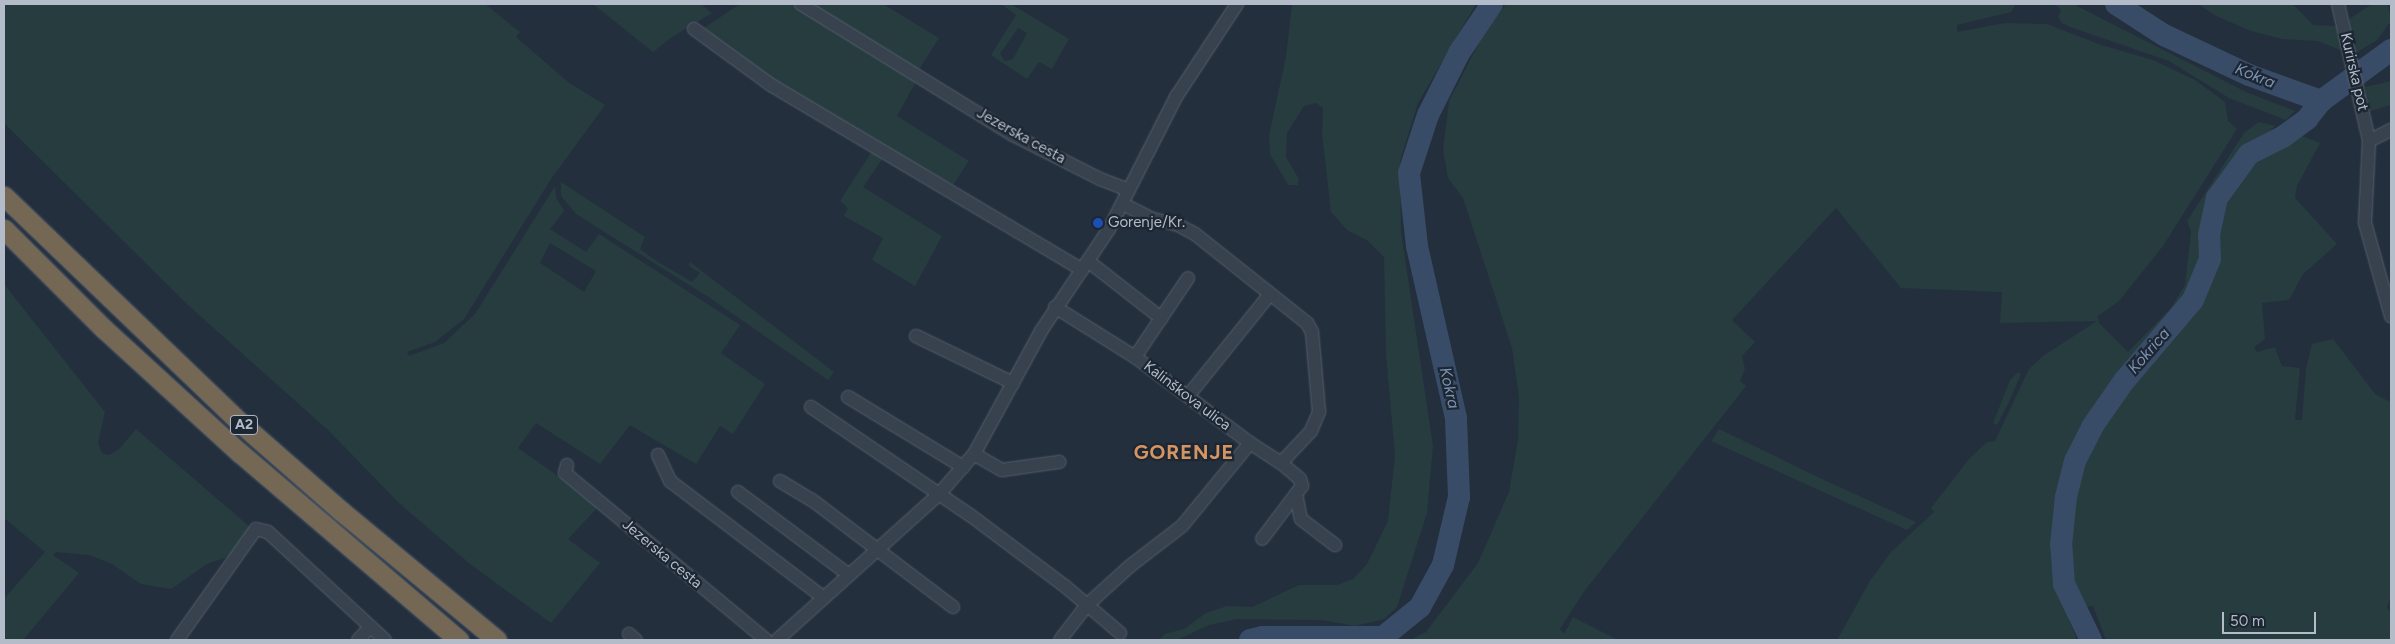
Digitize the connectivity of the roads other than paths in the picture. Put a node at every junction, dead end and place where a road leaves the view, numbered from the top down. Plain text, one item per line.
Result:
1 (801, 4) edge
2 (1237, 4) edge
3 (2338, 4) edge
4 (694, 29) dead end
5 (2391, 130) edge
6 (2369, 141) junction
7 (1129, 190) junction
8 (4, 196) edge
9 (1122, 204) junction
10 (4, 229) edge
11 (1084, 266) junction
12 (1188, 278) dead end
13 (1270, 294) junction
14 (1055, 307) junction
15 (2391, 316) edge
16 (1161, 318) junction
17 (916, 336) dead end
18 (1135, 357) junction
19 (1012, 383) junction
20 (1188, 396) junction
21 (848, 397) dead end
22 (811, 407) dead end
23 (1250, 443) junction
24 (974, 454) junction
25 (658, 455) dead end
26 (1059, 462) dead end
27 (1280, 462) junction
28 (567, 465) dead end
29 (963, 467) junction
30 (780, 481) dead end
31 (738, 492) dead end
32 (940, 492) junction
33 (1296, 494) junction
34 (1262, 539) dead end
35 (1335, 545) dead end
36 (877, 548) junction
37 (849, 575) junction
38 (824, 598) junction
39 (1088, 605) junction
40 (953, 607) dead end
41 (370, 626) junction
42 (1120, 633) dead end
43 (177, 640) edge
44 (358, 640) edge
45 (385, 640) edge
46 (459, 640) edge
47 (497, 640) edge
48 (763, 640) edge
49 (777, 640) edge
50 (1060, 640) edge

1 - 7 street, Jezerska cesta
2 - 7 street
3 - 6 street, Kurirska pot
4 - 11 street
5 - 6 street
6 - 15 street, Kurirska pot
7 - 9 street
8 - 47 highway, A2
9 - 11 street
9 - 13 street
10 - 46 highway, A2
11 - 14 street
11 - 16 street
12 - 16 street
13 - 20 street
13 - 27 street
14 - 18 street, Kalinškova ulica
14 - 19 street
16 - 18 street
17 - 19 street
18 - 20 street, Kalinškova ulica
19 - 24 street
20 - 23 street, Kalinškova ulica
21 - 29 street
22 - 32 street
23 - 27 street, Kalinškova ulica
23 - 39 street
24 - 26 street
24 - 29 street
25 - 38 street
27 - 33 street, Kalinškova ulica
28 - 48 street, Jezerska cesta
29 - 32 street
30 - 36 street
31 - 37 street
32 - 36 street
32 - 39 street
33 - 34 street
33 - 35 street
36 - 37 street
36 - 40 street
37 - 38 street
38 - 49 street
39 - 42 street
39 - 50 street
41 - 43 street
41 - 44 street
41 - 45 street

